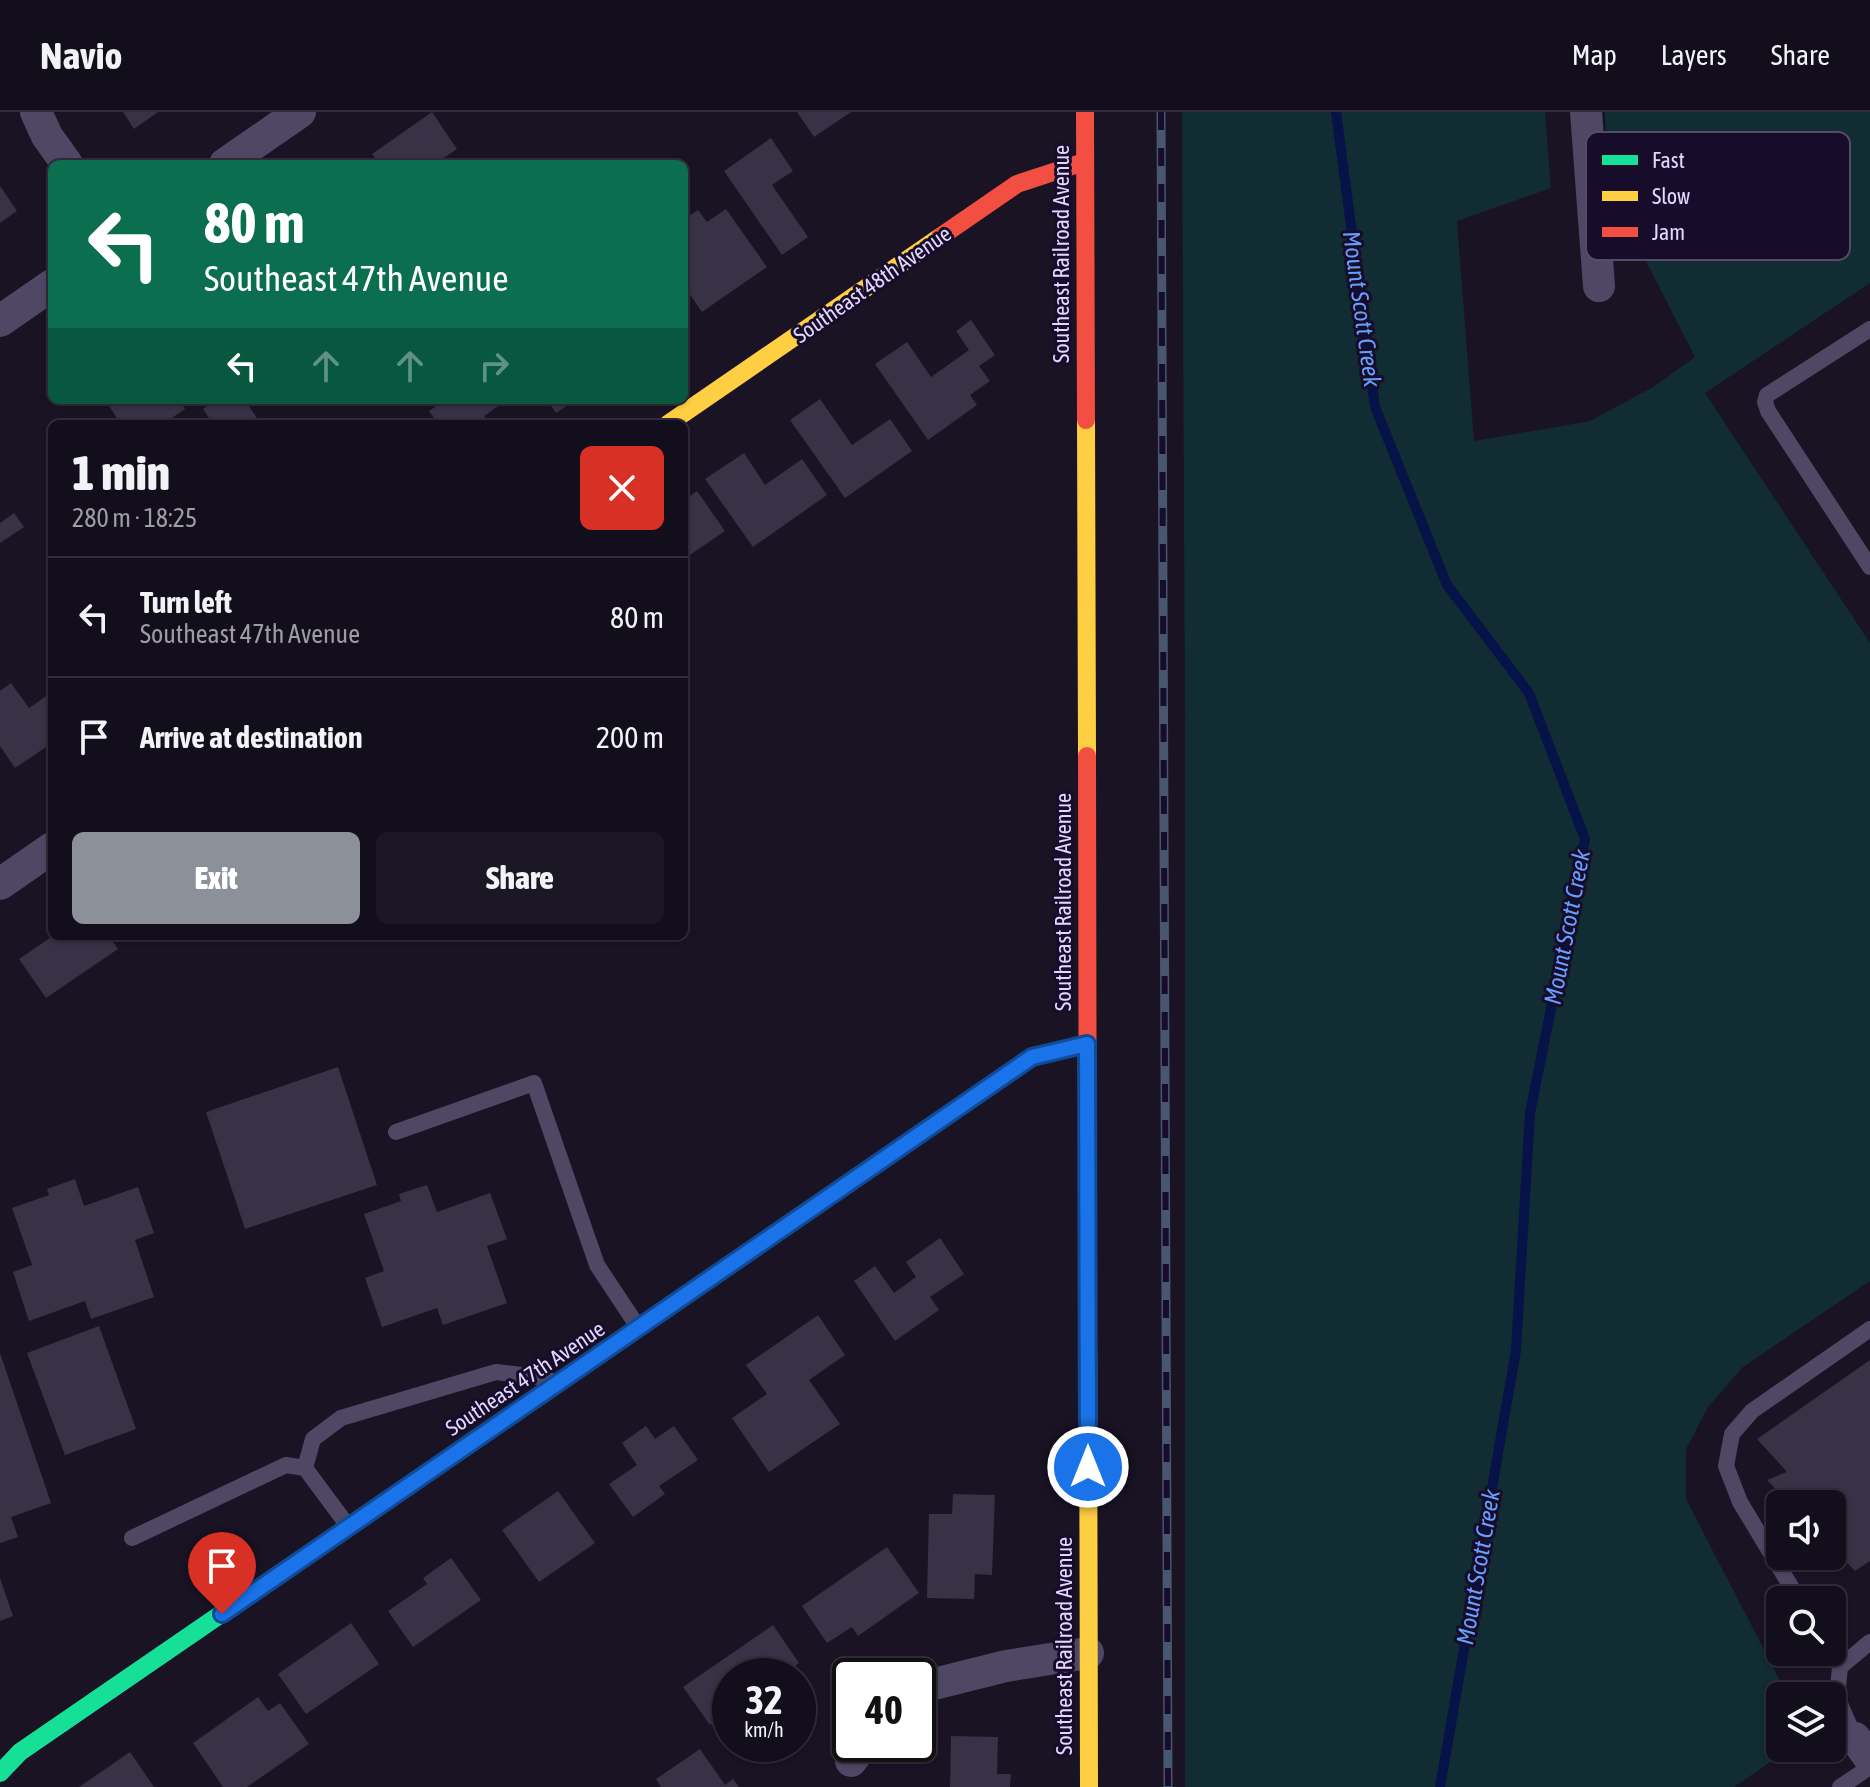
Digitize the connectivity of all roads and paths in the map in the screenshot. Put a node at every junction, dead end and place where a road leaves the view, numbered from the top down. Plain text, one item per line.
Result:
1 (36, 112) edge
2 (300, 112) edge
3 (1085, 112) edge
4 (1586, 112) edge
5 (1587, 132) edge
6 (64, 160) edge
7 (231, 160) edge
8 (1084, 162) junction
9 (1597, 260) edge
10 (1599, 286) dead end
11 (48, 288) edge
12 (0, 321) edge
13 (1870, 329) edge
14 (674, 420) edge
15 (1870, 567) edge
16 (48, 851) edge
17 (0, 884) edge
18 (1087, 1044) junction
19 (396, 1132) dead end
20 (639, 1328) junction
21 (1870, 1329) edge
22 (565, 1380) junction
23 (305, 1468) junction
24 (348, 1527) junction
25 (132, 1538) dead end
26 (1791, 1586) edge
27 (1870, 1642) edge
28 (1088, 1653) junction
29 (1846, 1654) edge
30 (1835, 1666) edge
31 (936, 1684) edge
32 (1863, 1748) edge
33 (1870, 1767) edge
34 (0, 1773) edge
35 (1089, 1787) edge
36 (1840, 1787) edge

1 - 6 street
2 - 7 street
3 - 8 street, Southeast Railroad Avenue
4 - 5 street
8 - 14 street, Southeast 48th Avenue
8 - 18 street, Southeast Railroad Avenue
9 - 10 street
11 - 12 street
13 - 15 lane
16 - 17 street
18 - 20 street, Southeast 47th Avenue
18 - 28 street, Southeast Railroad Avenue
19 - 20 lane
20 - 22 street, Southeast 47th Avenue
21 - 26 lane
22 - 23 lane
22 - 24 street, Southeast 47th Avenue
23 - 24 lane
23 - 25 lane
24 - 34 street, Southeast 47th Avenue
27 - 29 lane
28 - 31 street
28 - 35 street, Southeast Railroad Avenue
30 - 32 lane
33 - 36 lane

